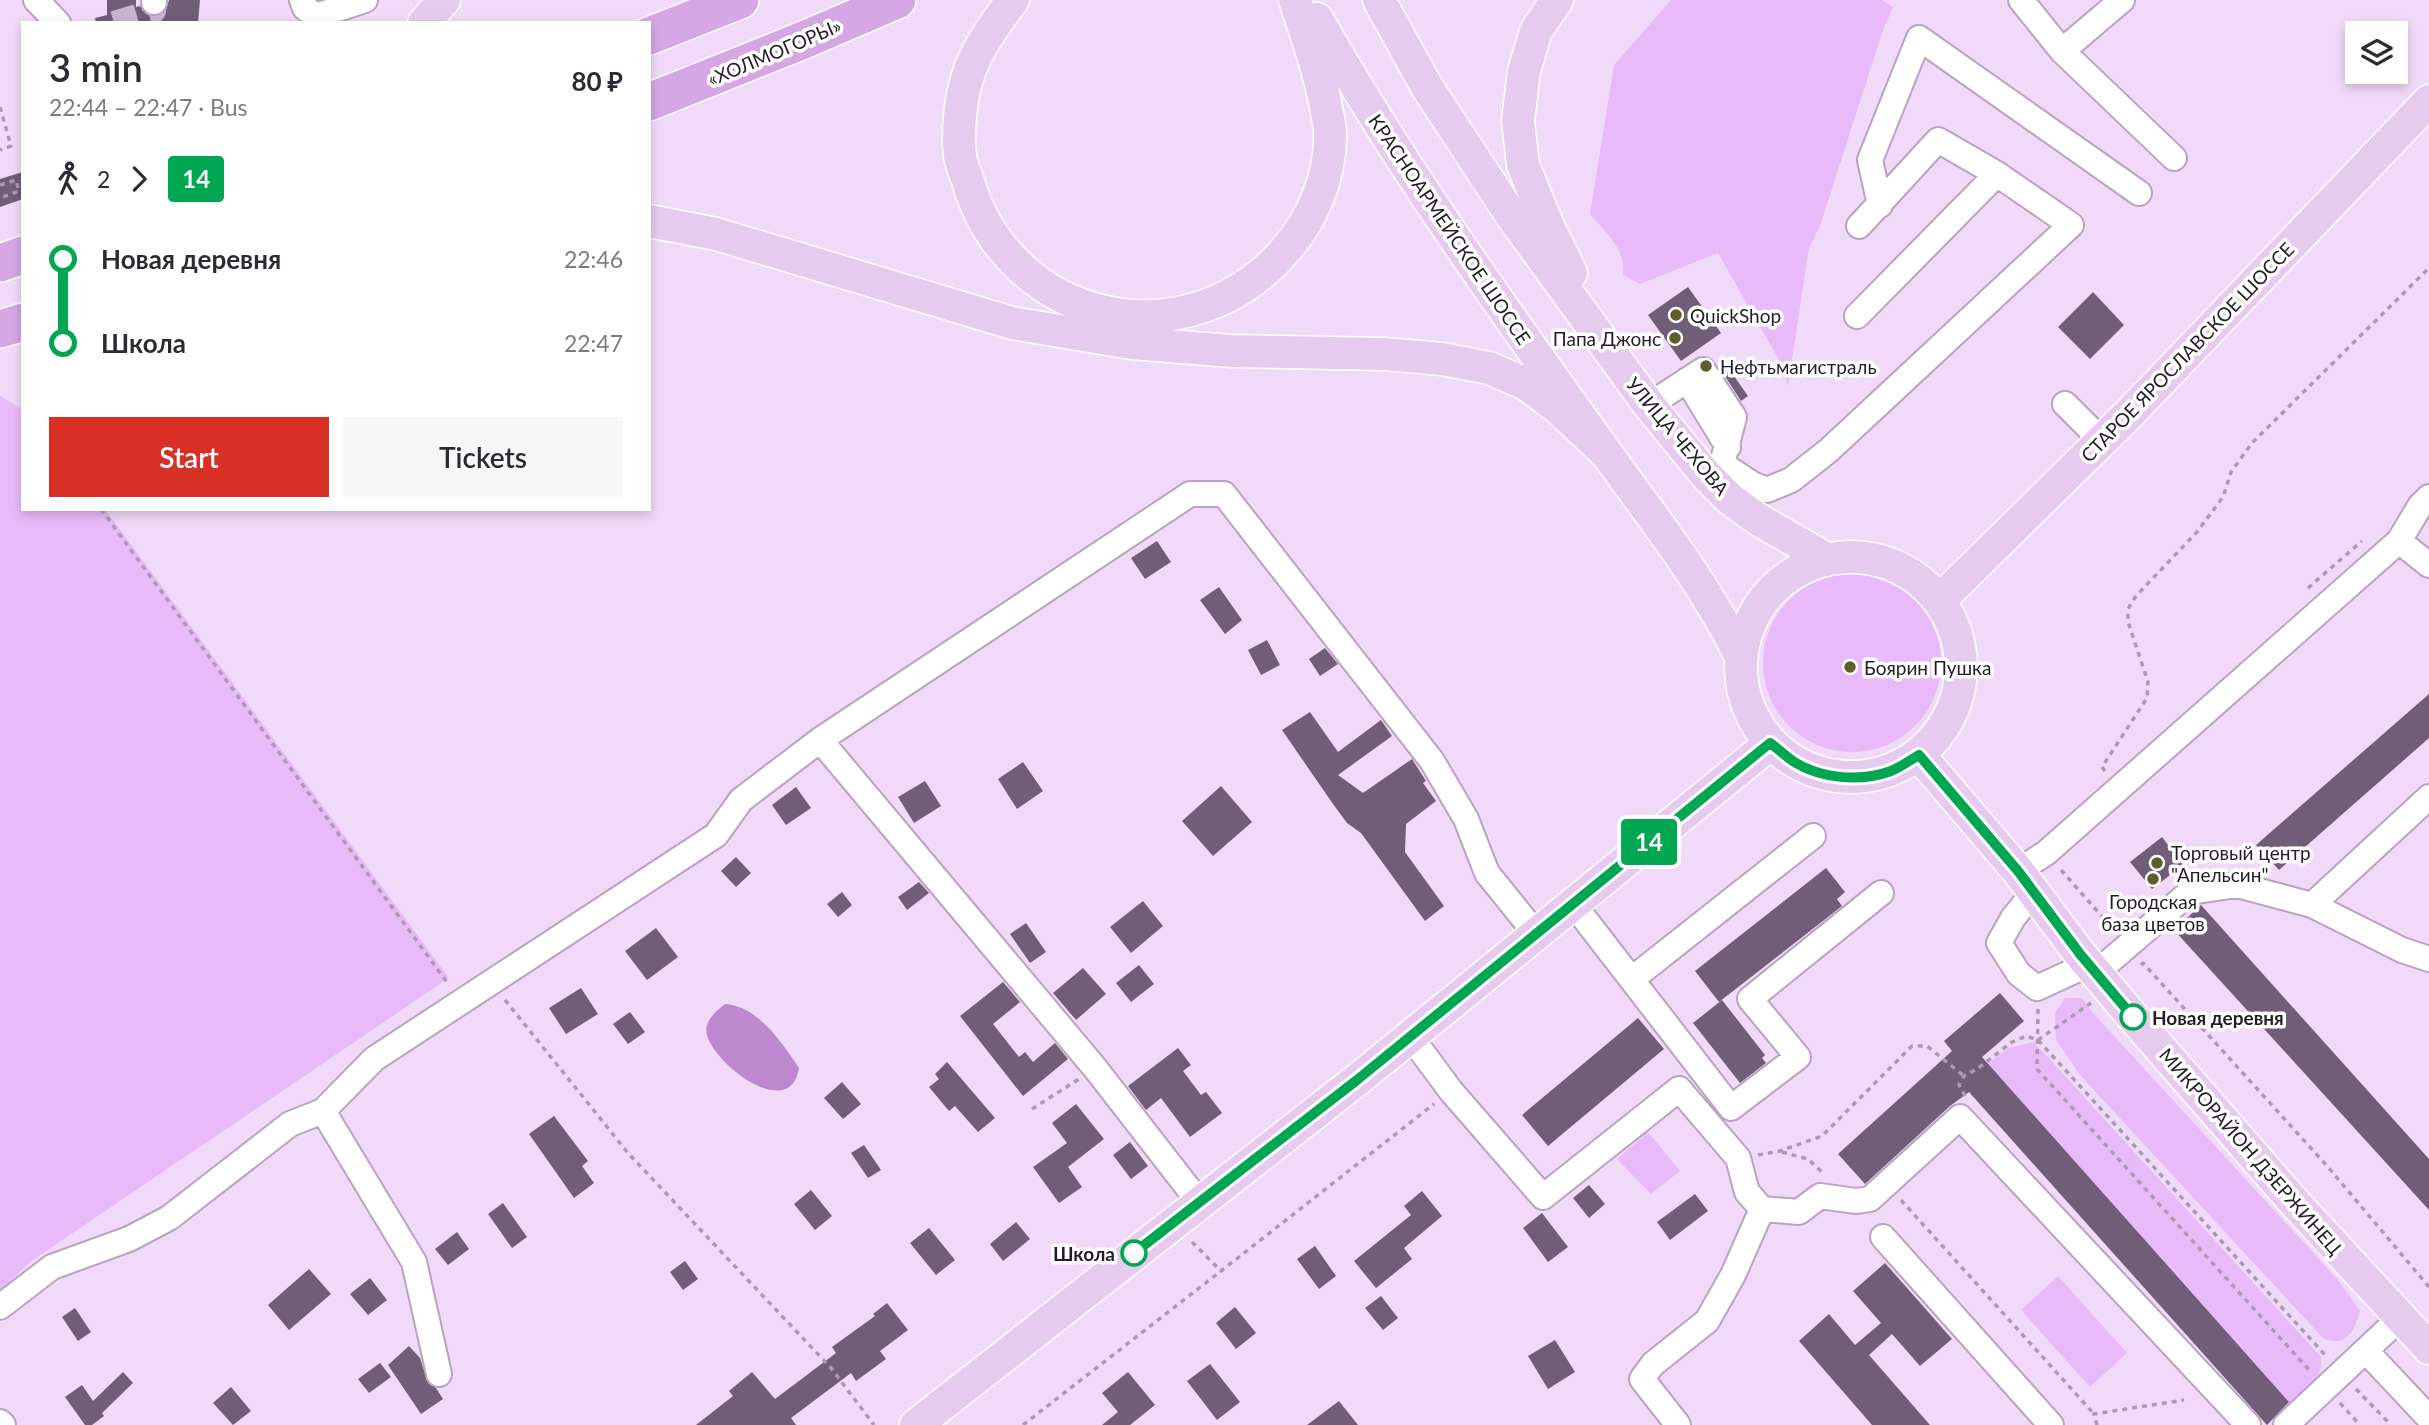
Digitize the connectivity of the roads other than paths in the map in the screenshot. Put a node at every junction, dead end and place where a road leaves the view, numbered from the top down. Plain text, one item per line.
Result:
1 (36, 0) edge
2 (302, 0) edge
3 (365, 0) edge
4 (444, 0) edge
5 (740, 0) edge
6 (897, 0) edge
7 (1013, 0) edge
8 (1296, 0) edge
9 (1306, 0) edge
10 (1379, 0) edge
11 (1557, 0) edge
12 (2021, 0) edge
13 (2122, 0) edge
14 (56, 21) edge
15 (426, 21) edge
16 (651, 35) edge
17 (2062, 51) junction
18 (2429, 100) edge
19 (651, 101) edge
20 (2174, 158) dead end
21 (1997, 174) junction
22 (2139, 193) dead end
23 (1880, 205) junction
24 (651, 221) edge
25 (1859, 226) dead end
26 (21, 255) edge
27 (0, 263) edge
28 (1857, 316) dead end
29 (21, 323) edge
30 (0, 329) edge
31 (1608, 349) junction
32 (2065, 404) dead end
33 (1649, 405) junction
34 (2102, 441) junction
35 (1605, 452) junction
36 (1719, 462) junction
37 (2429, 497) edge
38 (2399, 541) junction
39 (1825, 558) junction
40 (2429, 565) edge
41 (1940, 600) junction
42 (1741, 657) junction
43 (820, 740) junction
44 (1770, 743) junction
45 (1919, 755) junction
46 (2429, 797) edge
47 (1813, 836) dead end
48 (2026, 882) junction
49 (1881, 893) dead end
50 (1574, 905) junction
51 (2312, 905) junction
52 (1537, 935) junction
53 (2429, 959) edge
54 (2093, 969) junction
55 (1632, 979) junction
56 (1411, 1037) junction
57 (323, 1111) junction
58 (1199, 1202) junction
59 (1762, 1209) junction
60 (1882, 1237) dead end
61 (0, 1307) edge
62 (2400, 1318) junction
63 (2429, 1348) edge
64 (2366, 1351) junction
65 (439, 1374) dead end
66 (2429, 1418) edge
67 (915, 1425) edge
68 (1678, 1425) edge
69 (2051, 1425) edge
70 (2248, 1425) edge
71 (2286, 1425) edge

1 - 14 street
2 - 3 street
4 - 15 main road
5 - 16 highway
6 - 19 highway, «ХОЛМОГОРЫ»
7 - 8 main road
9 - 35 main road, КРАСНОАРМЕЙСКОЕ ШОССЕ
10 - 31 main road
11 - 31 main road
12 - 17 street
13 - 17 street
17 - 20 street
18 - 34 main road, СТАРОЕ ЯРОСЛАВСКОЕ ШОССЕ
21 - 23 street
21 - 28 street
21 - 36 street
22 - 23 street
23 - 25 street
24 - 35 main road
26 - 27 highway
29 - 30 highway
31 - 33 main road, УЛИЦА ЧЕХОВА
32 - 34 street
33 - 36 main road, УЛИЦА ЧЕХОВА
33 - 36 street
34 - 41 main road, СТАРОЕ ЯРОСЛАВСКОЕ ШОССЕ
35 - 42 main road
36 - 39 main road, УЛИЦА ЧЕХОВА
37 - 38 street
38 - 40 street
38 - 48 street
39 - 41 main road
39 - 42 main road
41 - 45 main road
42 - 44 main road
43 - 52 street
43 - 57 street
43 - 58 street
44 - 45 main road
44 - 50 main road
45 - 48 main road, МИКРОРАЙОН ДЗЕРЖИНЕЦ
46 - 51 street
47 - 55 street
48 - 54 main road, МИКРОРАЙОН ДЗЕРЖИНЕЦ
48 - 54 street
49 - 55 street
50 - 52 main road
50 - 55 street
51 - 53 street
51 - 54 street
52 - 56 main road
54 - 62 main road, МИКРОРАЙОН ДЗЕРЖИНЕЦ
56 - 58 main road
56 - 59 street
57 - 61 street
57 - 65 street
58 - 67 main road
59 - 68 street
59 - 70 street
60 - 69 street
62 - 63 main road, МИКРОРАЙОН ДЗЕРЖИНЕЦ
62 - 64 street
64 - 66 street
64 - 71 street

